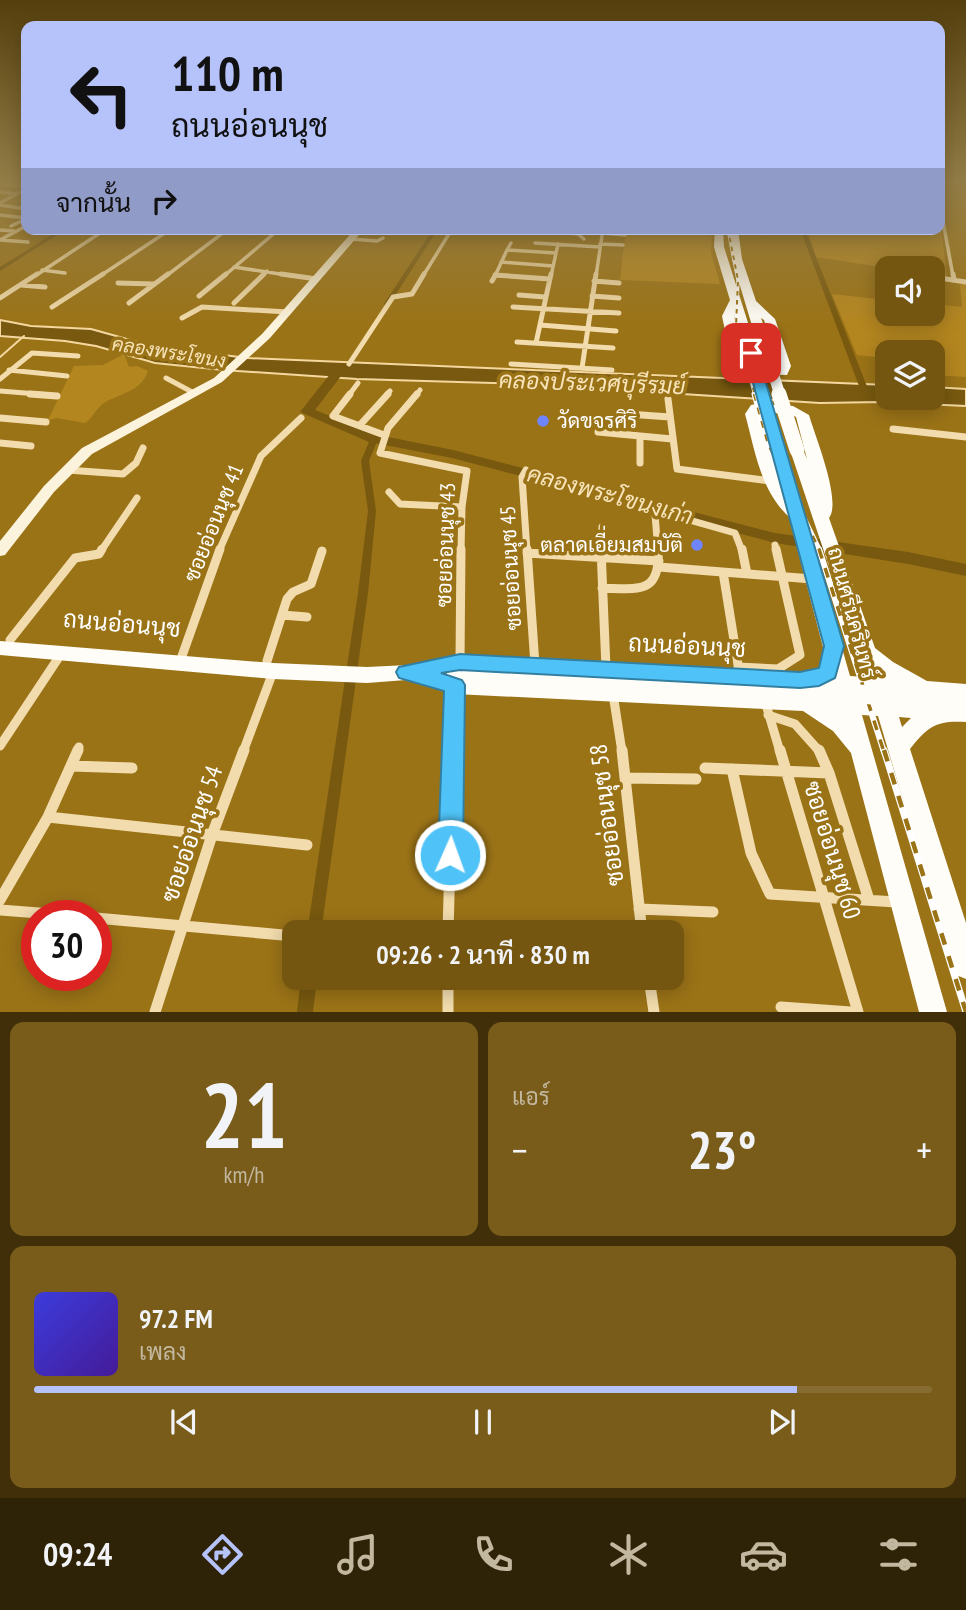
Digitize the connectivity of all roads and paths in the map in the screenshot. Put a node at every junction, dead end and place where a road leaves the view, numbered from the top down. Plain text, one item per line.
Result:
1 (20, 229) edge
2 (945, 232) edge
3 (97, 235) edge
4 (162, 235) edge
5 (220, 235) edge
6 (272, 235) edge
7 (355, 235) edge
8 (448, 235) edge
9 (579, 235) edge
10 (601, 235) edge
11 (719, 235) edge
12 (735, 235) edge
13 (383, 238) dead end
14 (584, 239) dead end
15 (1, 240) edge
16 (350, 241) junction
17 (28, 242) dead end
18 (511, 243) dead end
19 (535, 243) dead end
20 (558, 244) junction
21 (368, 245) dead end
22 (600, 245) junction
23 (623, 245) dead end
24 (507, 250) junction
25 (556, 253) junction
26 (501, 262) junction
27 (554, 266) junction
28 (234, 267) junction
29 (42, 270) junction
30 (267, 271) junction
31 (65, 273) dead end
32 (495, 275) junction
33 (317, 279) junction
34 (550, 279) junction
35 (945, 279) edge
36 (954, 280) junction
37 (492, 281) dead end
38 (594, 281) junction
39 (620, 282) dead end
40 (966, 282) edge
41 (118, 283) dead end
42 (154, 284) junction
43 (45, 286) dead end
44 (15, 288) junction
45 (0, 291) edge
46 (37, 291) dead end
47 (519, 295) dead end
48 (200, 296) dead end
49 (592, 296) junction
50 (545, 297) junction
51 (0, 298) edge
52 (620, 298) dead end
53 (734, 301) junction
54 (750, 302) junction
55 (129, 303) dead end
56 (234, 303) dead end
57 (52, 307) dead end
58 (513, 307) dead end
59 (544, 309) junction
60 (288, 312) junction
61 (590, 312) junction
62 (619, 313) dead end
63 (183, 318) dead end
64 (540, 325) junction
65 (587, 329) junction
66 (616, 331) dead end
67 (517, 342) dead end
68 (536, 343) junction
69 (584, 346) junction
70 (613, 348) dead end
71 (78, 356) dead end
72 (511, 364) dead end
73 (349, 365) dead end
74 (582, 368) junction
75 (9, 370) junction
76 (612, 370) dead end
77 (67, 376) dead end
78 (166, 378) dead end
79 (0, 379) edge
80 (358, 383) dead end
81 (420, 390) dead end
82 (0, 391) edge
83 (390, 391) dead end
84 (194, 393) junction
85 (57, 396) dead end
86 (668, 398) dead end
87 (627, 414) dead end
88 (670, 416) junction
89 (0, 418) edge
90 (301, 418) dead end
91 (46, 422) dead end
92 (360, 425) junction
93 (894, 429) dead end
94 (598, 432) dead end
95 (640, 437) junction
96 (966, 437) edge
97 (382, 439) junction
98 (673, 439) junction
99 (0, 443) edge
100 (31, 446) dead end
101 (143, 448) dead end
102 (640, 463) dead end
103 (66, 470) junction
104 (524, 473) dead end
105 (771, 481) junction
106 (389, 492) dead end
107 (137, 498) dead end
108 (462, 507) junction
109 (799, 518) junction
110 (822, 520) junction
111 (602, 527) dead end
112 (775, 545) dead end
113 (0, 551) edge
114 (322, 551) dead end
115 (527, 553) junction
116 (600, 557) junction
117 (659, 564) junction
118 (723, 572) junction
119 (747, 574) junction
120 (782, 577) junction
121 (815, 580) junction
122 (602, 588) junction
123 (282, 615) junction
124 (307, 617) dead end
125 (2, 643) edge
126 (834, 646) junction
127 (64, 650) junction
128 (864, 650) junction
129 (182, 656) junction
130 (272, 664) junction
131 (535, 665) junction
132 (606, 668) junction
133 (457, 673) junction
134 (745, 673) junction
135 (800, 680) junction
136 (844, 683) junction
137 (878, 686) junction
138 (929, 690) junction
139 (612, 692) junction
140 (966, 692) edge
141 (806, 702) junction
142 (966, 702) edge
143 (850, 706) junction
144 (766, 707) junction
145 (885, 707) junction
146 (942, 712) junction
147 (966, 713) edge
148 (0, 746) edge
149 (79, 747) dead end
150 (897, 749) junction
151 (862, 750) junction
152 (71, 766) junction
153 (132, 768) dead end
154 (705, 768) dead end
155 (732, 769) junction
156 (786, 770) junction
157 (829, 773) junction
158 (626, 778) junction
159 (696, 779) dead end
160 (48, 817) junction
161 (212, 835) junction
162 (307, 845) dead end
163 (825, 899) junction
164 (0, 900) edge
165 (869, 900) junction
166 (904, 903) junction
167 (639, 909) junction
168 (0, 910) edge
169 (21, 912) edge
170 (713, 912) dead end
171 (112, 919) edge
172 (448, 920) edge
173 (640, 920) edge
174 (184, 925) junction
175 (282, 935) edge
176 (966, 965) edge
177 (448, 990) edge
178 (651, 990) edge
179 (781, 1007) dead end
180 (155, 1012) edge
181 (448, 1012) edge
182 (654, 1012) edge
183 (850, 1012) edge
184 (858, 1012) edge
185 (933, 1012) edge

1 - 15 street
2 - 36 street
3 - 29 street
4 - 57 street
5 - 42 street
6 - 28 street
7 - 16 street
8 - 73 street
9 - 14 street
10 - 22 street
11 - 53 main road, ถนนศรีนครินทร์
12 - 54 main road, ถนนศรีนครินทร์
13 - 16 street
15 - 17 street
16 - 21 street
16 - 33 street
18 - 24 street
19 - 20 street
20 - 22 street
20 - 25 street
22 - 23 street
22 - 38 street
24 - 25 street
24 - 26 street
25 - 27 street
26 - 27 street
26 - 32 street
27 - 34 street
28 - 30 street
28 - 48 street
29 - 31 street
29 - 44 street
30 - 33 street
30 - 56 street
32 - 34 street
32 - 37 street
33 - 60 street
34 - 50 street
35 - 36 street
36 - 40 street
38 - 39 street
38 - 49 street
41 - 42 street
42 - 55 street
43 - 44 street
44 - 45 street
44 - 46 street
44 - 51 street
47 - 50 street
49 - 52 street
49 - 61 street
50 - 59 street
53 - 54 main road
53 - 109 main road, ถนนศรีนครินทร์, bridge
54 - 110 main road, ถนนศรีนครินทร์, bridge
58 - 59 street
59 - 61 street
59 - 64 street
60 - 63 street
60 - 84 street
61 - 62 street
61 - 65 street
64 - 65 street
64 - 68 street
65 - 66 street
65 - 69 street
67 - 68 street
68 - 69 street
69 - 70 street
69 - 74 street
71 - 75 street
72 - 74 street
74 - 76 street
75 - 77 street
75 - 79 street
78 - 84 street
80 - 92 street
81 - 97 street
82 - 85 street
83 - 92 street
84 - 103 street
86 - 88 street
87 - 88 street
88 - 98 street
89 - 91 street
90 - 129 street, ซอยอ่อนนุช 41
92 - 97 street
93 - 96 street
94 - 95 street
95 - 98 street
95 - 102 street
97 - 108 street, ซอยอ่อนนุช 43
98 - 105 street
99 - 100 street
101 - 103 street
103 - 113 street
104 - 115 street, ซอยอ่อนนุช 45
105 - 109 main road
105 - 110 main road
106 - 108 street
107 - 125 street
108 - 133 street, ซอยอ่อนนุช 43
109 - 121 main road, ถนนศรีนครินทร์
110 - 128 main road, ถนนศรีนครินทร์
111 - 116 street
112 - 120 street
114 - 123 street, ซอยอ่อนนุช 54
115 - 116 street
115 - 131 street, ซอยอ่อนนุช 45
116 - 117 street
116 - 122 street
117 - 118 street
117 - 119 street
117 - 122 street
118 - 119 street
118 - 134 street
119 - 120 street
120 - 121 street
120 - 134 street
121 - 126 main road, ถนนศรีนครินทร์
122 - 132 street
123 - 124 street
123 - 130 street, ซอยอ่อนนุช 54
125 - 127 main road, ถนนอ่อนนุช
126 - 135 main road
126 - 136 main road, ถนนศรีนครินทร์
127 - 129 main road, ถนนอ่อนนุช
127 - 130 main road, ถนนอ่อนนุช
127 - 148 street
128 - 137 main road, ถนนศรีนครินทร์
128 - 138 main road
129 - 130 main road, ถนนอ่อนนุช
130 - 133 main road, ถนนอ่อนนุช
130 - 161 street, ซอยอ่อนนุช 54
131 - 132 main road, ถนนอ่อนนุช
131 - 133 main road, ถนนอ่อนนุช
132 - 134 main road, ถนนอ่อนนุช
133 - 139 main road, ถนนอ่อนนุช
133 - 142 main road, ถนนอ่อนนุช, bridge
133 - 172 street, ซอยอ่อนนุช 43
134 - 135 main road, ถนนอ่อนนุช
134 - 144 main road
135 - 136 main road, ถนนอ่อนนุช
136 - 137 main road, ถนนอ่อนนุช
136 - 143 main road, ถนนศรีนครินทร์
137 - 138 main road, ถนนอ่อนนุช
137 - 145 main road, ถนนศรีนครินทร์
138 - 140 main road, ถนนอ่อนนุช
139 - 144 main road, ถนนอ่อนนุช
139 - 158 street, ซอยอ่อนนุช 58
141 - 143 main road, ถนนอ่อนนุช
141 - 144 main road, ถนนอ่อนนุช
141 - 151 main road
143 - 145 main road, ถนนอ่อนนุช
143 - 151 main road, ถนนศรีนครินทร์
144 - 156 street, ซอยอ่อนนุช 60
144 - 157 street
145 - 146 main road, ถนนอ่อนนุช
145 - 150 main road, ถนนศรีนครินทร์
146 - 147 main road, ถนนอ่อนนุช
146 - 150 main road
149 - 152 street
150 - 176 main road, ถนนศรีนครินทร์
151 - 166 main road, ถนนศรีนครินทร์
152 - 153 street
152 - 160 street
154 - 155 street
155 - 156 street
155 - 163 street
156 - 157 street
156 - 163 street, ซอยอ่อนนุช 60
157 - 165 street
158 - 159 street
158 - 167 street, ซอยอ่อนนุช 58
160 - 161 street
160 - 164 street
161 - 162 street
161 - 174 street, ซอยอ่อนนุช 54
163 - 165 street
163 - 184 street, ซอยอ่อนนุช 60
165 - 166 street
166 - 185 main road, ถนนศรีนครินทร์
167 - 170 street
167 - 173 street, ซอยอ่อนนุช 58
168 - 169 street
171 - 174 street
174 - 175 street
174 - 180 street, ซอยอ่อนนุช 54
177 - 181 street
178 - 182 street
179 - 183 street

